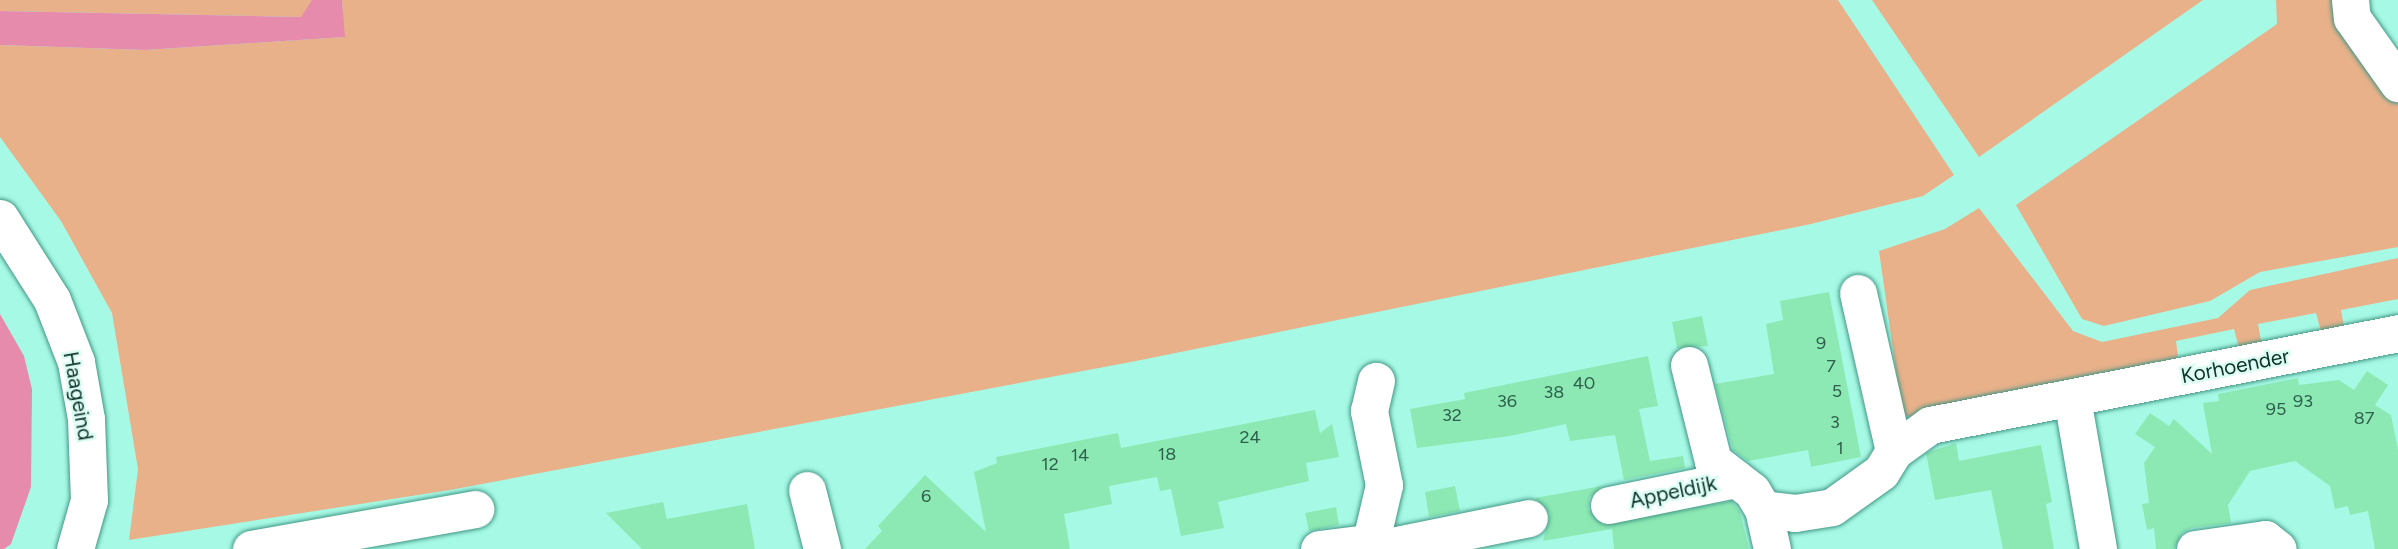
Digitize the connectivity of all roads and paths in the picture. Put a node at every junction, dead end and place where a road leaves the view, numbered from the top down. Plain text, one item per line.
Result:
1 (2350, 0) edge
2 (2398, 83) edge
3 (0, 218) edge
4 (1858, 293) dead end
5 (2398, 333) edge
6 (1689, 365) dead end
7 (1376, 381) dead end
8 (2072, 398) junction
9 (1894, 451) junction
10 (1736, 479) junction
11 (807, 490) dead end
12 (1609, 505) dead end
13 (475, 509) dead end
14 (1763, 509) junction
15 (1529, 518) dead end
16 (1371, 547) edge
17 (75, 549) edge
18 (251, 549) edge
19 (822, 549) edge
20 (1319, 549) edge
21 (1772, 549) edge
22 (2098, 549) edge
23 (2195, 549) edge
24 (2278, 549) edge

1 - 2 street
3 - 17 street, Haageind
4 - 9 street
5 - 8 street, Korhoender
6 - 10 street
7 - 16 street
8 - 9 street, Korhoender
8 - 22 street
9 - 14 street, Korhoender
10 - 12 street, Appeldijk
10 - 14 street
11 - 19 street
13 - 18 street
14 - 21 street
15 - 16 street
16 - 20 street
23 - 24 street

